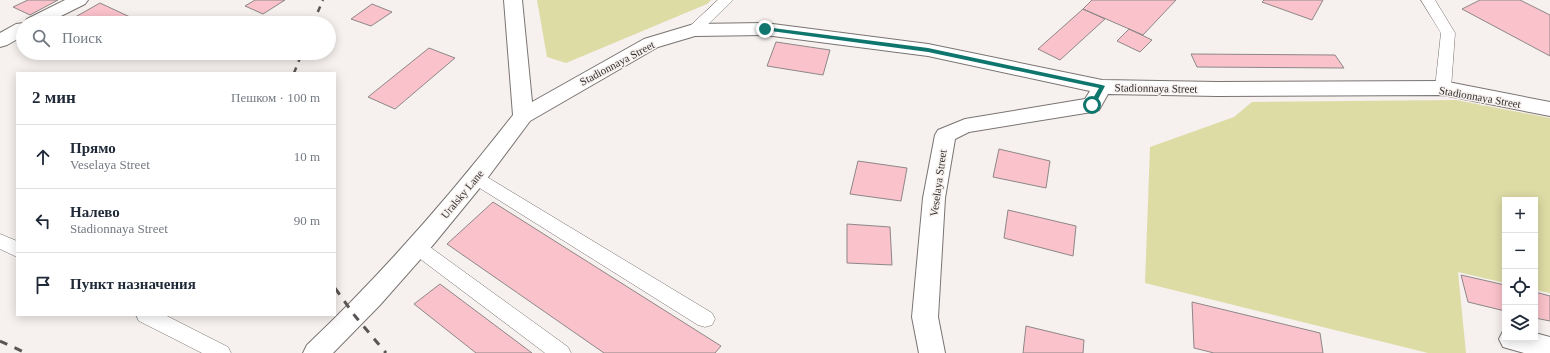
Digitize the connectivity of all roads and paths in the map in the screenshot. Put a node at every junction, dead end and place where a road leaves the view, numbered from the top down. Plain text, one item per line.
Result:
1 (79, 0) edge
2 (513, 0) edge
3 (726, 0) edge
4 (1428, 0) edge
5 (47, 16) edge
6 (694, 30) junction
7 (16, 32) edge
8 (0, 41) edge
9 (1102, 86) junction
10 (1443, 88) junction
11 (1550, 109) edge
12 (523, 116) junction
13 (476, 178) junction
14 (0, 241) edge
15 (417, 247) junction
16 (16, 249) edge
17 (148, 316) edge
18 (704, 319) dead end
19 (1520, 341) edge
20 (1550, 348) edge
21 (222, 353) edge
22 (316, 353) edge
23 (561, 353) edge
24 (932, 353) edge

1 - 5 street
2 - 12 street
3 - 6 lane
4 - 10 lane
6 - 9 street, Stadionnaya Street
6 - 12 street, Stadionnaya Street
7 - 8 street
9 - 10 street, Stadionnaya Street
9 - 24 street, Veselaya Street
10 - 11 street, Stadionnaya Street
12 - 13 street, Uralsky Lane
13 - 15 street, Uralsky Lane
13 - 18 lane
14 - 16 lane
15 - 22 street, Uralsky Lane
15 - 23 lane
17 - 21 lane
19 - 20 street

